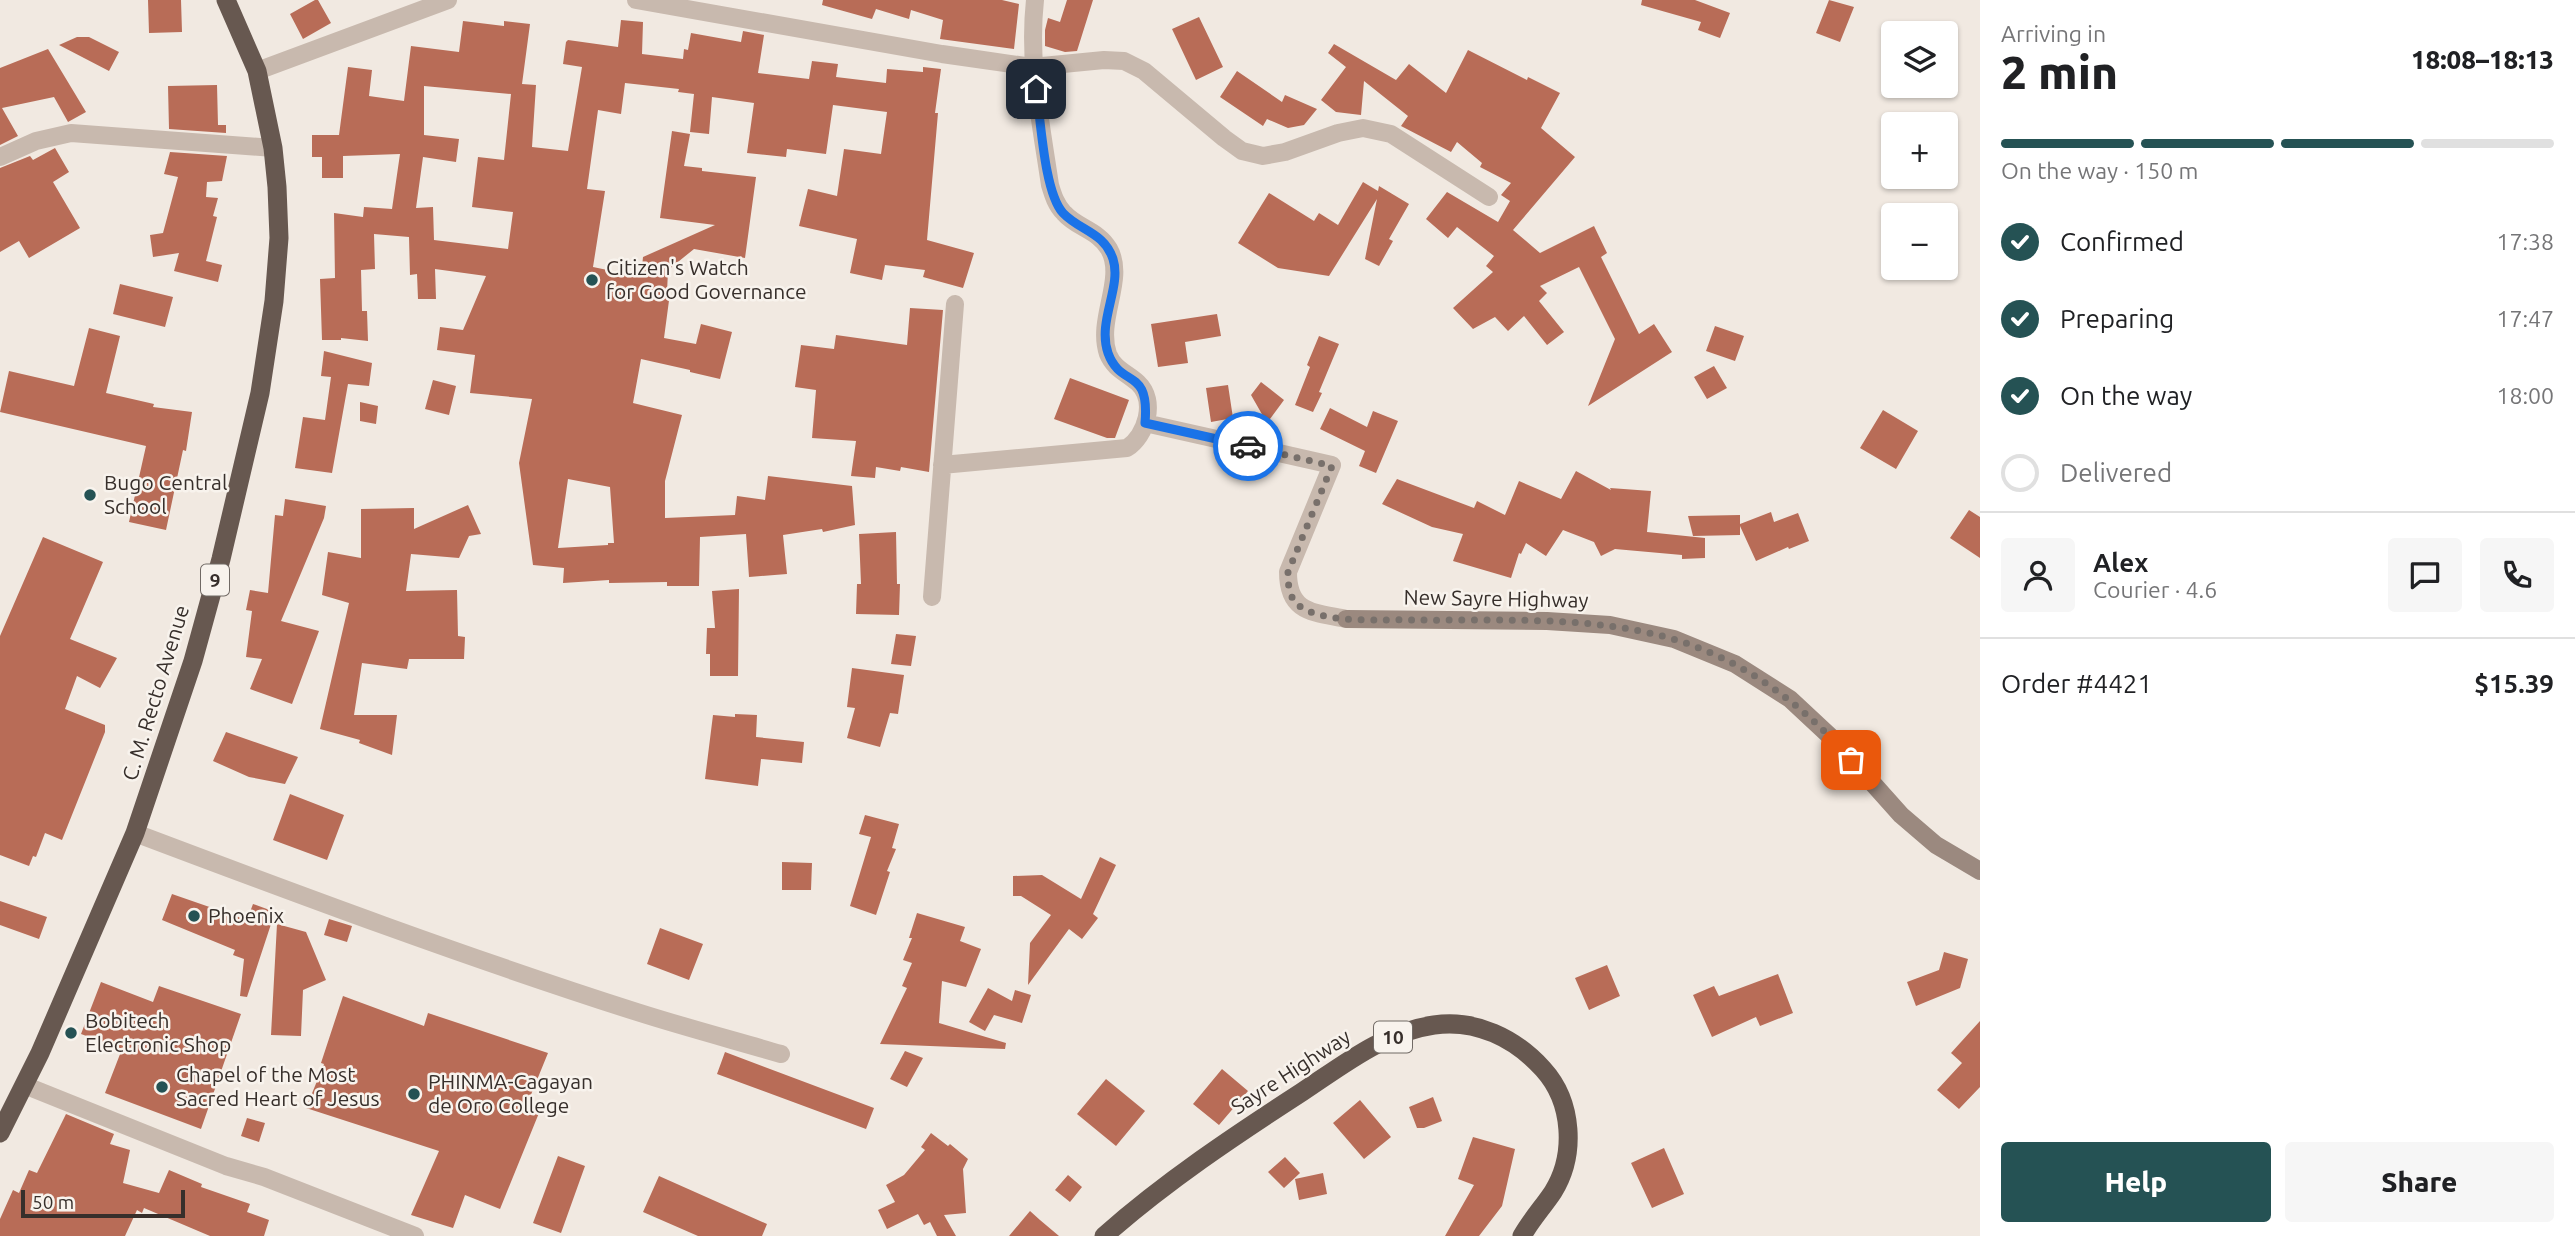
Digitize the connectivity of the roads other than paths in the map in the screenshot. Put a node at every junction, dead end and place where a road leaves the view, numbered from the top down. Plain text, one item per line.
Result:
1 (226, 0) edge
2 (448, 0) edge
3 (636, 0) edge
4 (1035, 0) edge
5 (1032, 67) junction
6 (257, 71) junction
7 (273, 148) junction
8 (0, 157) edge
9 (1489, 197) dead end
10 (955, 304) dead end
11 (1145, 423) junction
12 (942, 465) junction
13 (932, 597) dead end
14 (1346, 619) joint
15 (135, 833) junction
16 (1980, 871) edge
17 (781, 1054) dead end
18 (24, 1085) junction
19 (0, 1133) edge
20 (415, 1236) edge
21 (1104, 1236) edge
22 (1522, 1236) edge

1 - 6 highway, C. M. Recto Avenue / 9
2 - 6 street
3 - 5 street
4 - 5 street
5 - 9 street
5 - 11 street
6 - 7 highway, C. M. Recto Avenue / 9
7 - 8 street
7 - 15 highway, C. M. Recto Avenue / 9
10 - 12 street
11 - 12 street
11 - 14 street
12 - 13 street
14 - 16 main road, New Sayre Highway
15 - 17 street
15 - 18 highway, C. M. Recto Avenue / 9
18 - 19 highway, C. M. Recto Avenue / 9
18 - 20 street
21 - 22 highway, Sayre Highway / 10

